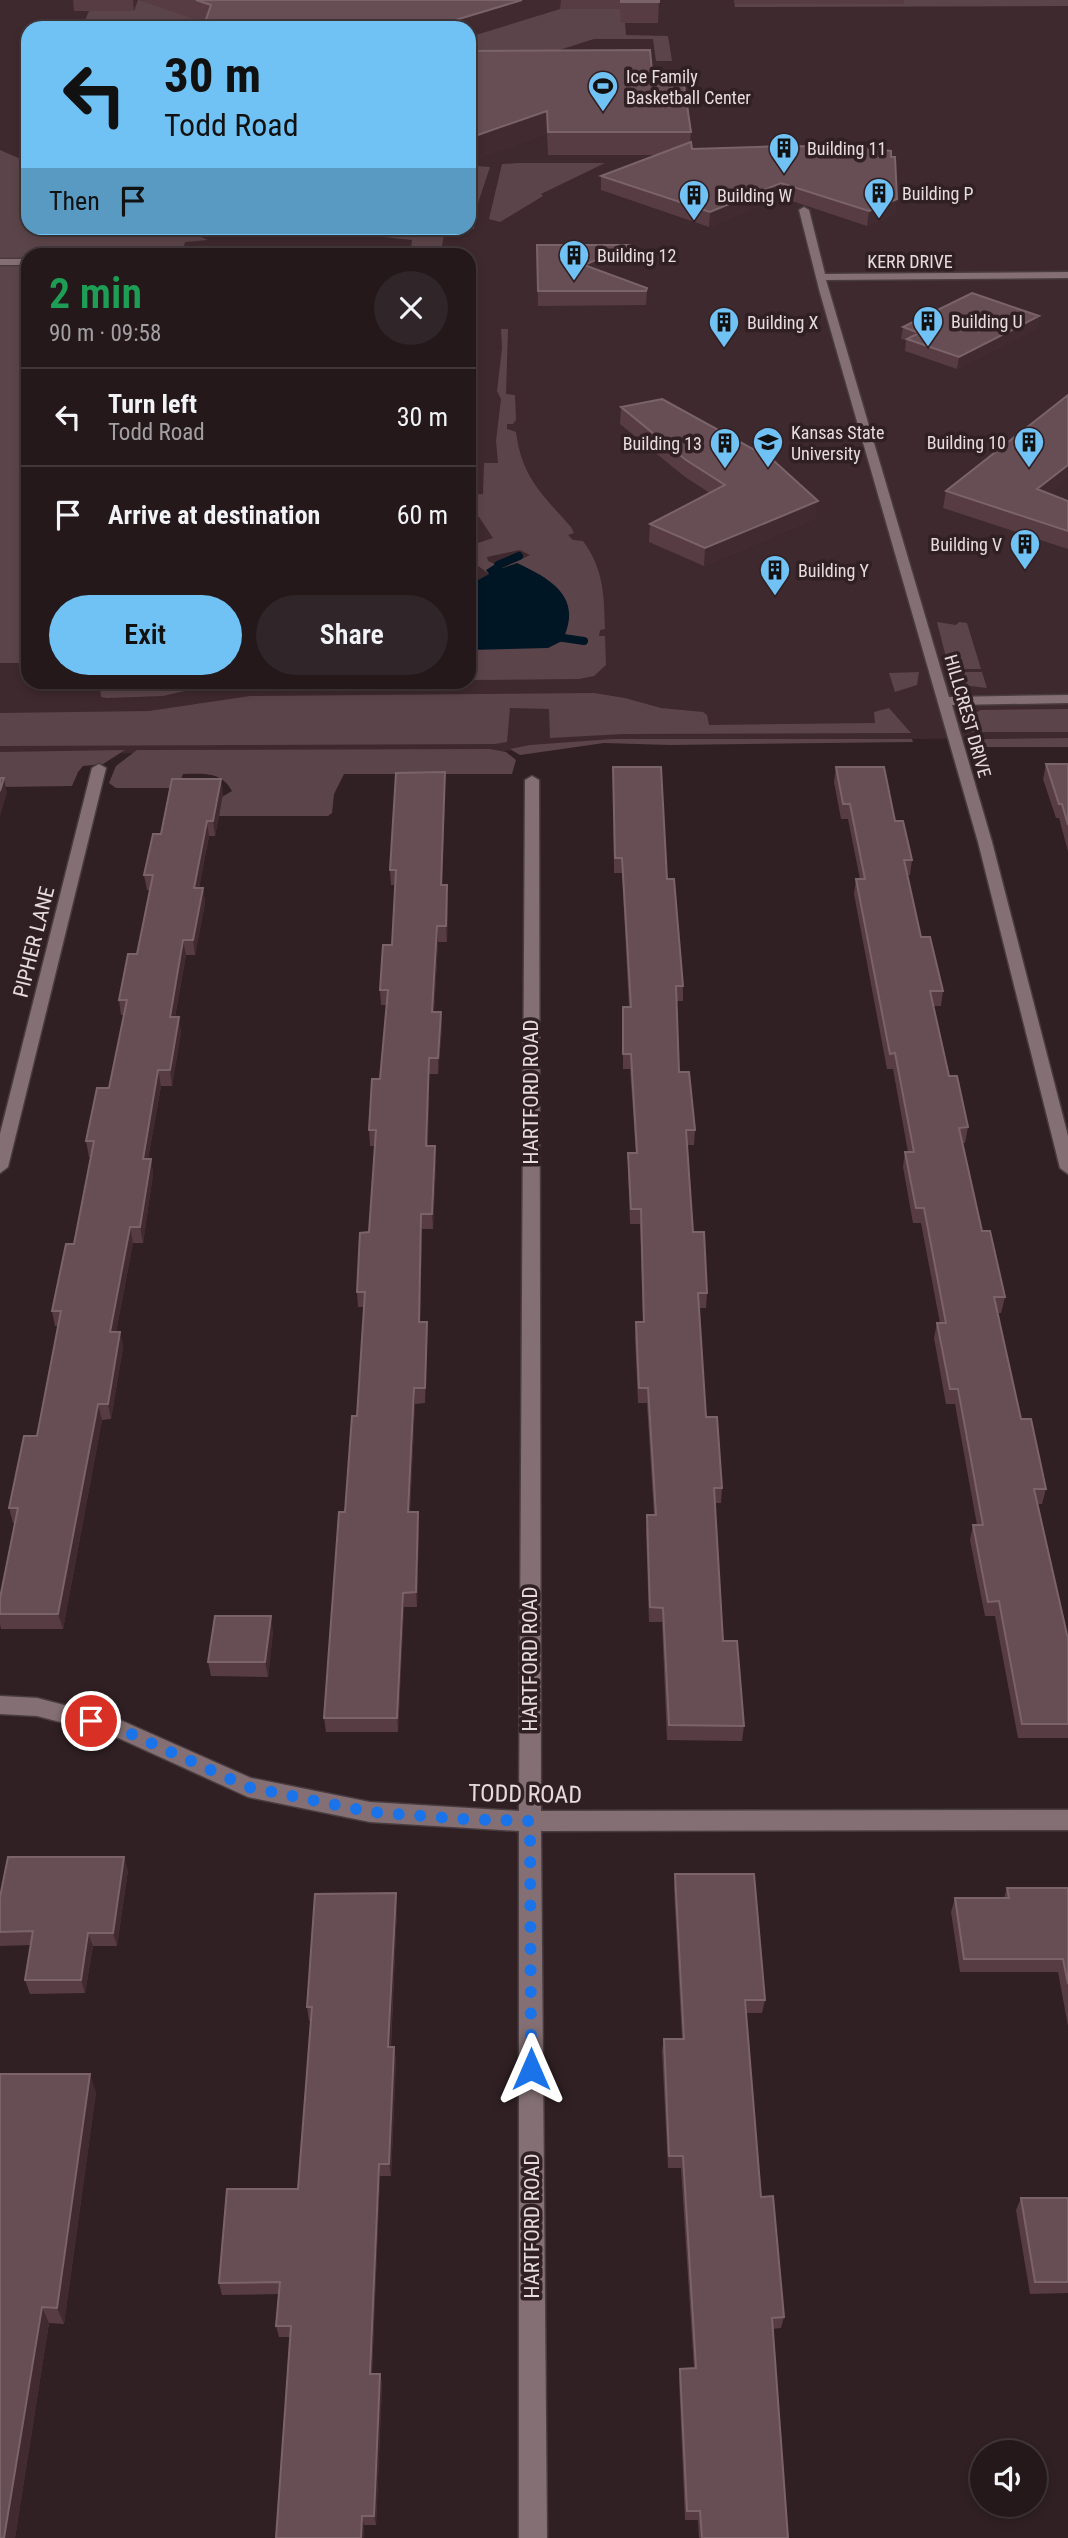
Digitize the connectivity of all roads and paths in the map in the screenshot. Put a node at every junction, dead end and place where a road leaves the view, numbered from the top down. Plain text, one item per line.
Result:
1 (804, 210) edge
2 (0, 262) edge
3 (21, 262) edge
4 (1068, 275) edge
5 (822, 277) junction
6 (1068, 699) edge
7 (944, 701) junction
8 (99, 768) dead end
9 (532, 780) dead end
10 (0, 1167) edge
11 (1068, 1168) edge
12 (0, 1705) edge
13 (1068, 1820) edge
14 (530, 1821) junction
15 (533, 2538) edge

1 - 5 street
2 - 3 street
4 - 5 street, KERR DRIVE
5 - 7 street, HILLCREST DRIVE
6 - 7 street
7 - 11 street, HILLCREST DRIVE
8 - 10 street, PIPHER LANE
9 - 14 street, HARTFORD ROAD
12 - 14 street, TODD ROAD
13 - 14 street, TODD ROAD
14 - 15 street, HARTFORD ROAD

